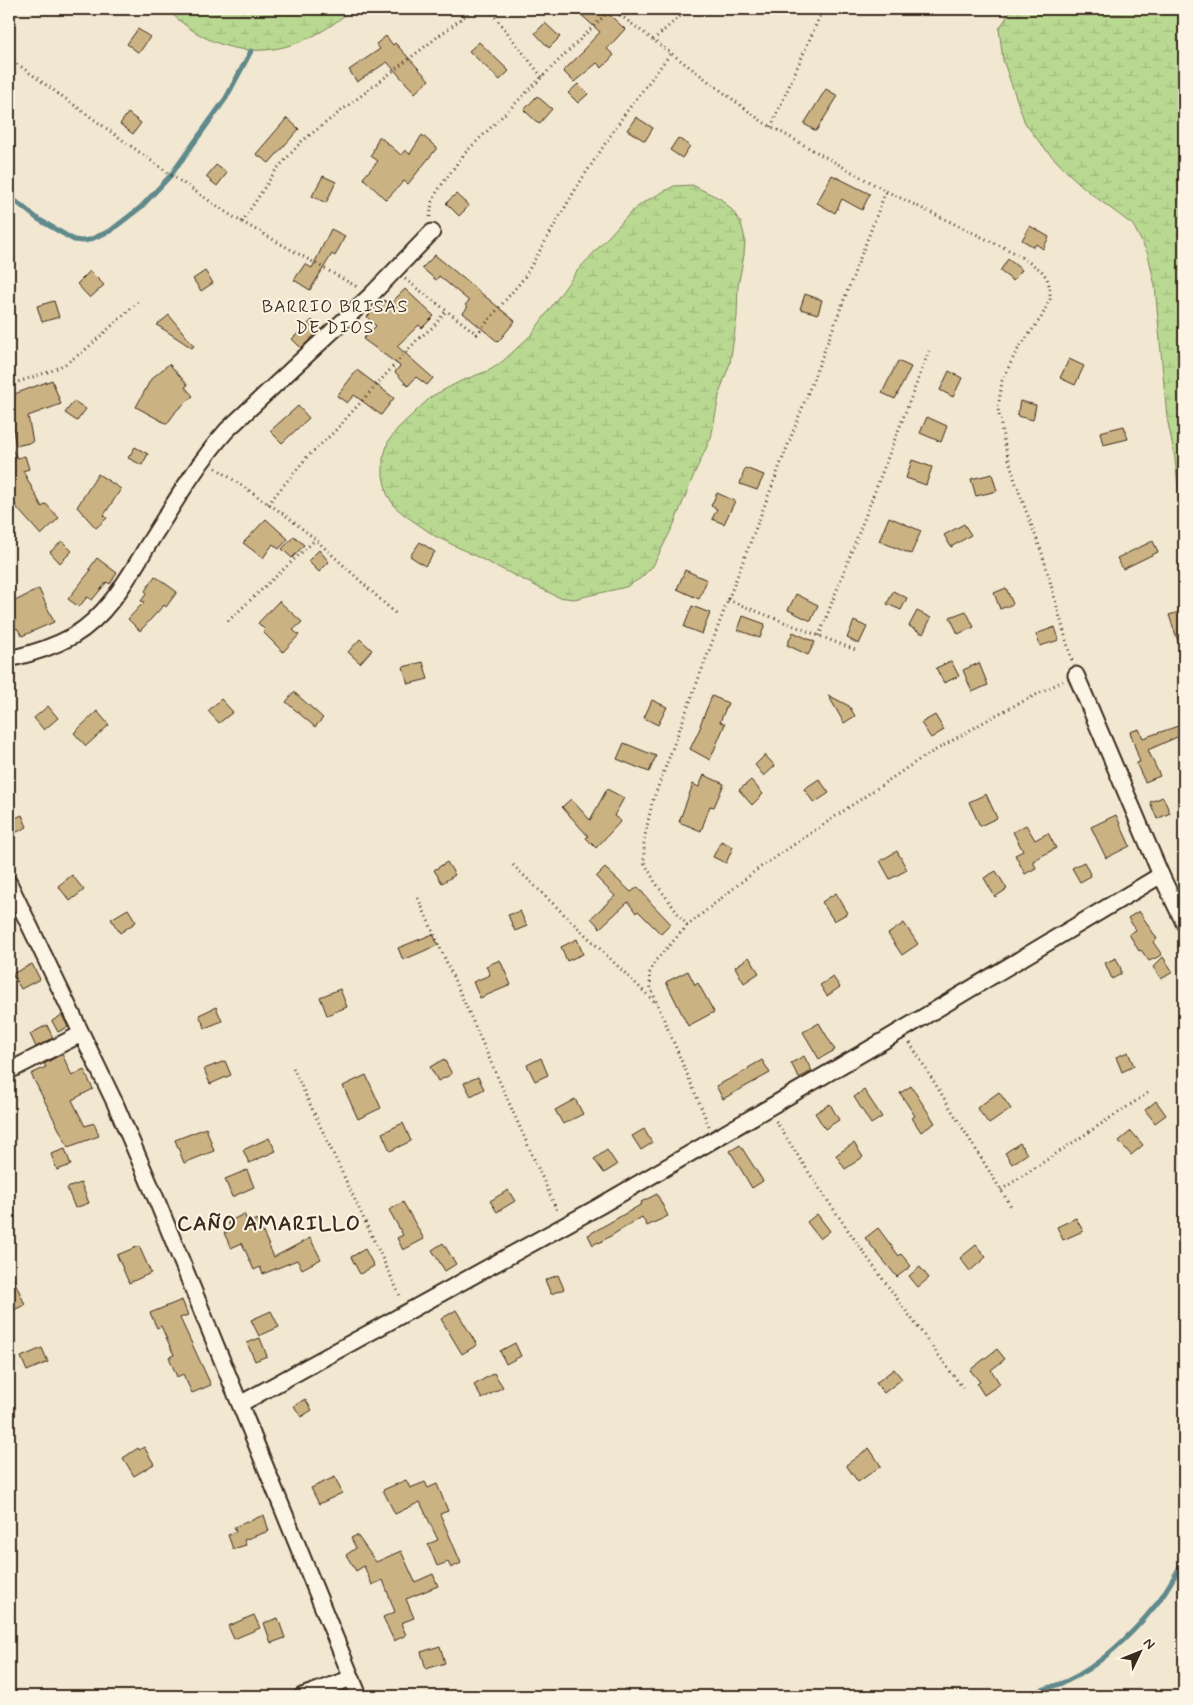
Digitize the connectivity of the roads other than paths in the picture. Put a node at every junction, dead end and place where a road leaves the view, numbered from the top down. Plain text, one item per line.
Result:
1 (432, 232) road end
2 (9, 659) edge
3 (1076, 675) road end
4 (1161, 876) junction
5 (9, 883) edge
6 (1184, 923) edge
7 (81, 1034) junction
8 (9, 1071) edge
9 (240, 1404) junction
10 (352, 1678) junction
11 (302, 1696) edge
12 (360, 1696) edge

1 - 2 street
3 - 4 street
4 - 6 street
4 - 9 street
5 - 7 street
7 - 8 street
7 - 9 street
9 - 10 street
10 - 11 street
10 - 12 street

